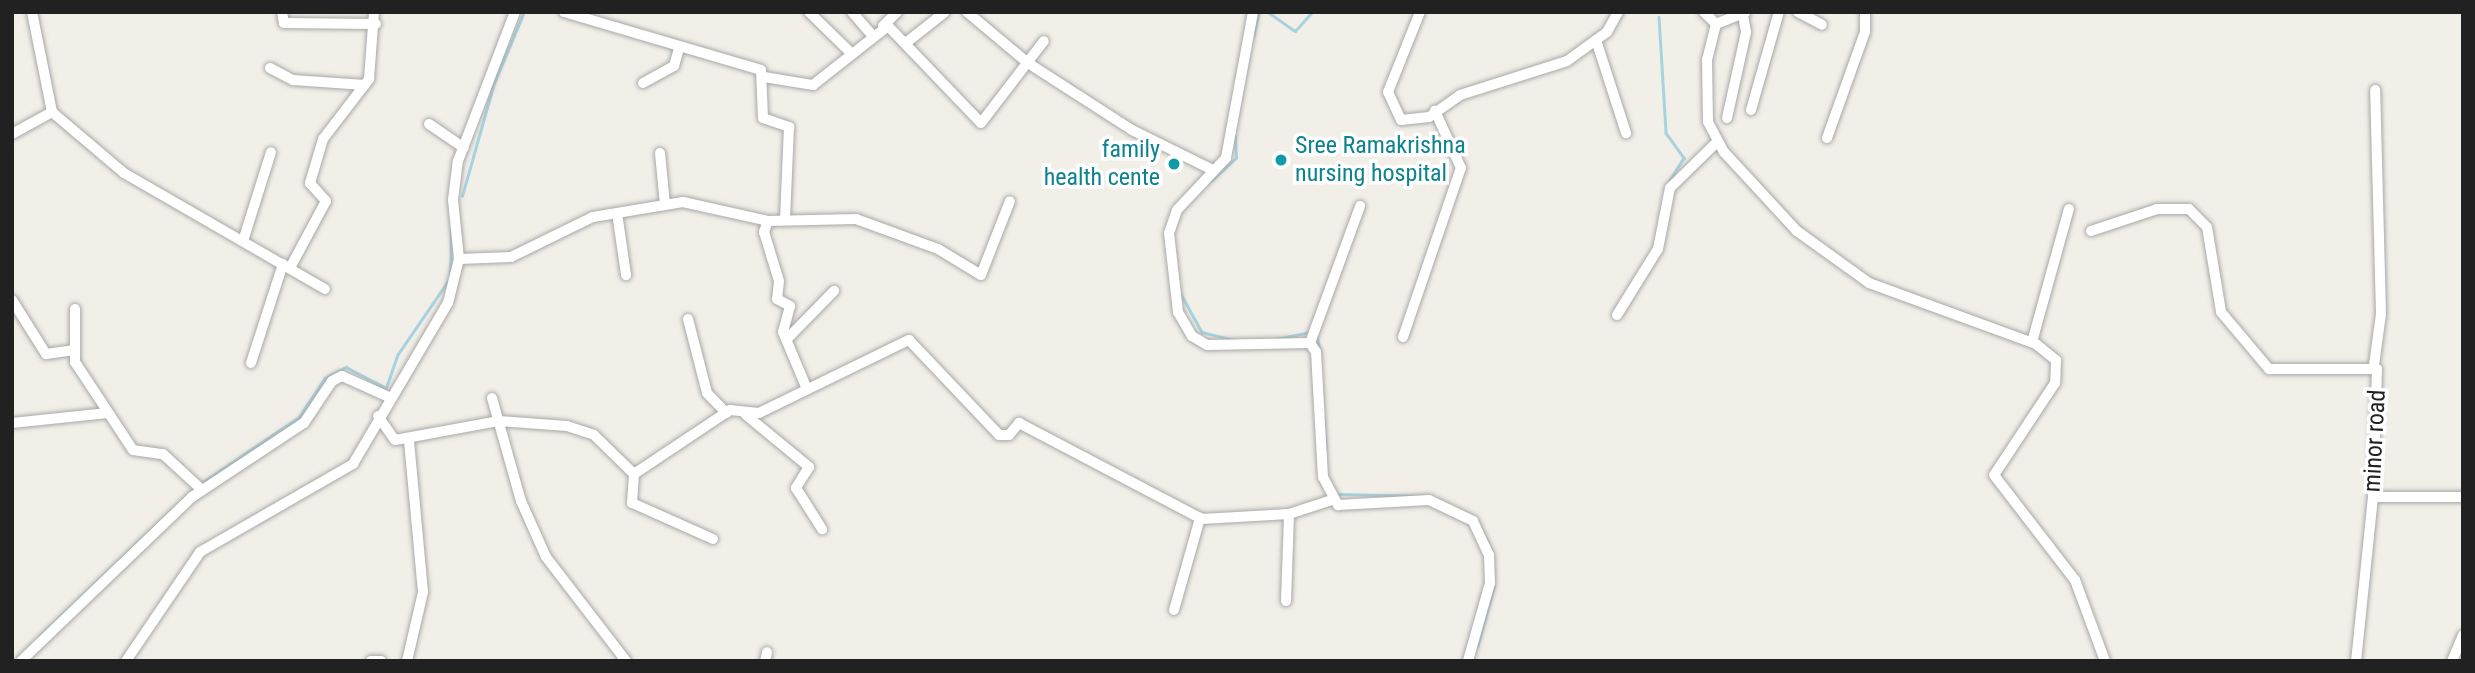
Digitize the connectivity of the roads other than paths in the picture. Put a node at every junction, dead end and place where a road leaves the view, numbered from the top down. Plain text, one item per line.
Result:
1 (32, 12) edge
2 (282, 12) edge
3 (374, 12) edge
4 (515, 12) edge
5 (564, 12) edge
6 (809, 12) edge
7 (852, 12) edge
8 (897, 12) edge
9 (945, 12) edge
10 (967, 12) edge
11 (1253, 12) edge
12 (1420, 12) edge
13 (1618, 12) edge
14 (1704, 12) edge
15 (1779, 12) edge
16 (1798, 12) edge
17 (1865, 12) edge
18 (1745, 14) edge
19 (376, 24) junction
20 (1716, 24) junction
21 (1822, 25) dead end
22 (883, 26) junction
23 (872, 36) junction
24 (1596, 40) junction
25 (1044, 41) dead end
26 (907, 42) junction
27 (679, 48) junction
28 (852, 54) junction
29 (1028, 63) junction
30 (270, 68) dead end
31 (764, 77) junction
32 (643, 83) dead end
33 (365, 85) junction
34 (2375, 90) dead end
35 (1751, 110) dead end
36 (1435, 111) junction
37 (51, 112) junction
38 (1727, 118) dead end
39 (429, 124) dead end
40 (1626, 133) dead end
41 (12, 134) edge
42 (1826, 138) dead end
43 (1717, 142) junction
44 (464, 148) junction
45 (271, 152) dead end
46 (660, 153) dead end
47 (1212, 169) junction
48 (1010, 201) dead end
49 (665, 205) junction
50 (1360, 206) dead end
51 (2069, 209) dead end
52 (617, 213) junction
53 (785, 219) junction
54 (768, 221) junction
55 (2091, 231) dead end
56 (243, 241) junction
57 (459, 259) junction
58 (287, 266) junction
59 (626, 275) dead end
60 (325, 289) dead end
61 (834, 291) dead end
62 (12, 300) edge
63 (75, 309) dead end
64 (1617, 315) dead end
65 (688, 318) dead end
66 (1403, 337) dead end
67 (788, 338) junction
68 (2032, 342) junction
69 (1310, 343) junction
70 (73, 350) junction
71 (251, 363) dead end
72 (2374, 365) junction
73 (807, 388) junction
74 (389, 397) junction
75 (492, 398) dead end
76 (107, 413) junction
77 (726, 413) junction
78 (746, 415) junction
79 (379, 416) junction
80 (499, 421) junction
81 (12, 422) edge
82 (409, 440) junction
83 (634, 474) junction
84 (202, 490) junction
85 (2373, 497) junction
86 (2463, 498) edge
87 (1332, 500) junction
88 (1289, 513) junction
89 (1200, 518) junction
90 (822, 528) dead end
91 (713, 539) dead end
92 (1286, 601) dead end
93 (1174, 610) dead end
94 (2463, 635) edge
95 (22, 661) edge
96 (125, 661) edge
97 (370, 661) edge
98 (381, 661) edge
99 (407, 661) edge
100 (626, 661) edge
101 (1468, 661) edge
102 (2105, 661) edge
103 (2356, 661) edge
104 (2452, 661) edge

1 - 37 street
2 - 19 street
3 - 19 street
4 - 44 street
5 - 27 street
6 - 28 street
7 - 23 street
8 - 22 street
9 - 26 street
10 - 29 street
11 - 47 street
12 - 36 street
13 - 24 street
14 - 20 street
15 - 35 street
16 - 21 street
17 - 42 street
18 - 20 street
18 - 38 street
19 - 33 street
20 - 43 street
22 - 23 street
22 - 26 street
23 - 28 street
24 - 36 street
24 - 40 street
25 - 29 street
26 - 29 street
27 - 31 street
27 - 32 street
28 - 31 street
29 - 47 street
30 - 33 street
31 - 53 street
33 - 58 street
34 - 72 street
36 - 66 street
37 - 41 street
37 - 56 street
39 - 44 street
43 - 64 street
43 - 68 street
44 - 57 street
45 - 56 street
46 - 49 street
47 - 69 street
48 - 53 street
49 - 52 street
49 - 54 street
50 - 69 street
51 - 68 street
52 - 57 street
52 - 59 street
53 - 54 street
54 - 67 street
55 - 72 street, minor road
56 - 58 street
57 - 74 street
58 - 60 street
58 - 71 street
61 - 67 street
62 - 70 street
63 - 70 street
65 - 77 street
67 - 73 street
68 - 102 street
69 - 87 street
70 - 76 street
72 - 85 street, minor road
73 - 78 street
73 - 89 street
74 - 79 street
74 - 84 street
75 - 80 street
76 - 81 street
76 - 84 street
77 - 78 street
77 - 83 street
78 - 90 street
79 - 82 street
79 - 96 street
80 - 82 street
80 - 83 street
80 - 100 street
82 - 99 street
83 - 91 street
84 - 95 street
85 - 86 street
85 - 103 street, minor road
87 - 88 street
87 - 101 street
88 - 89 street
88 - 92 street
89 - 93 street
94 - 104 street
97 - 98 street

